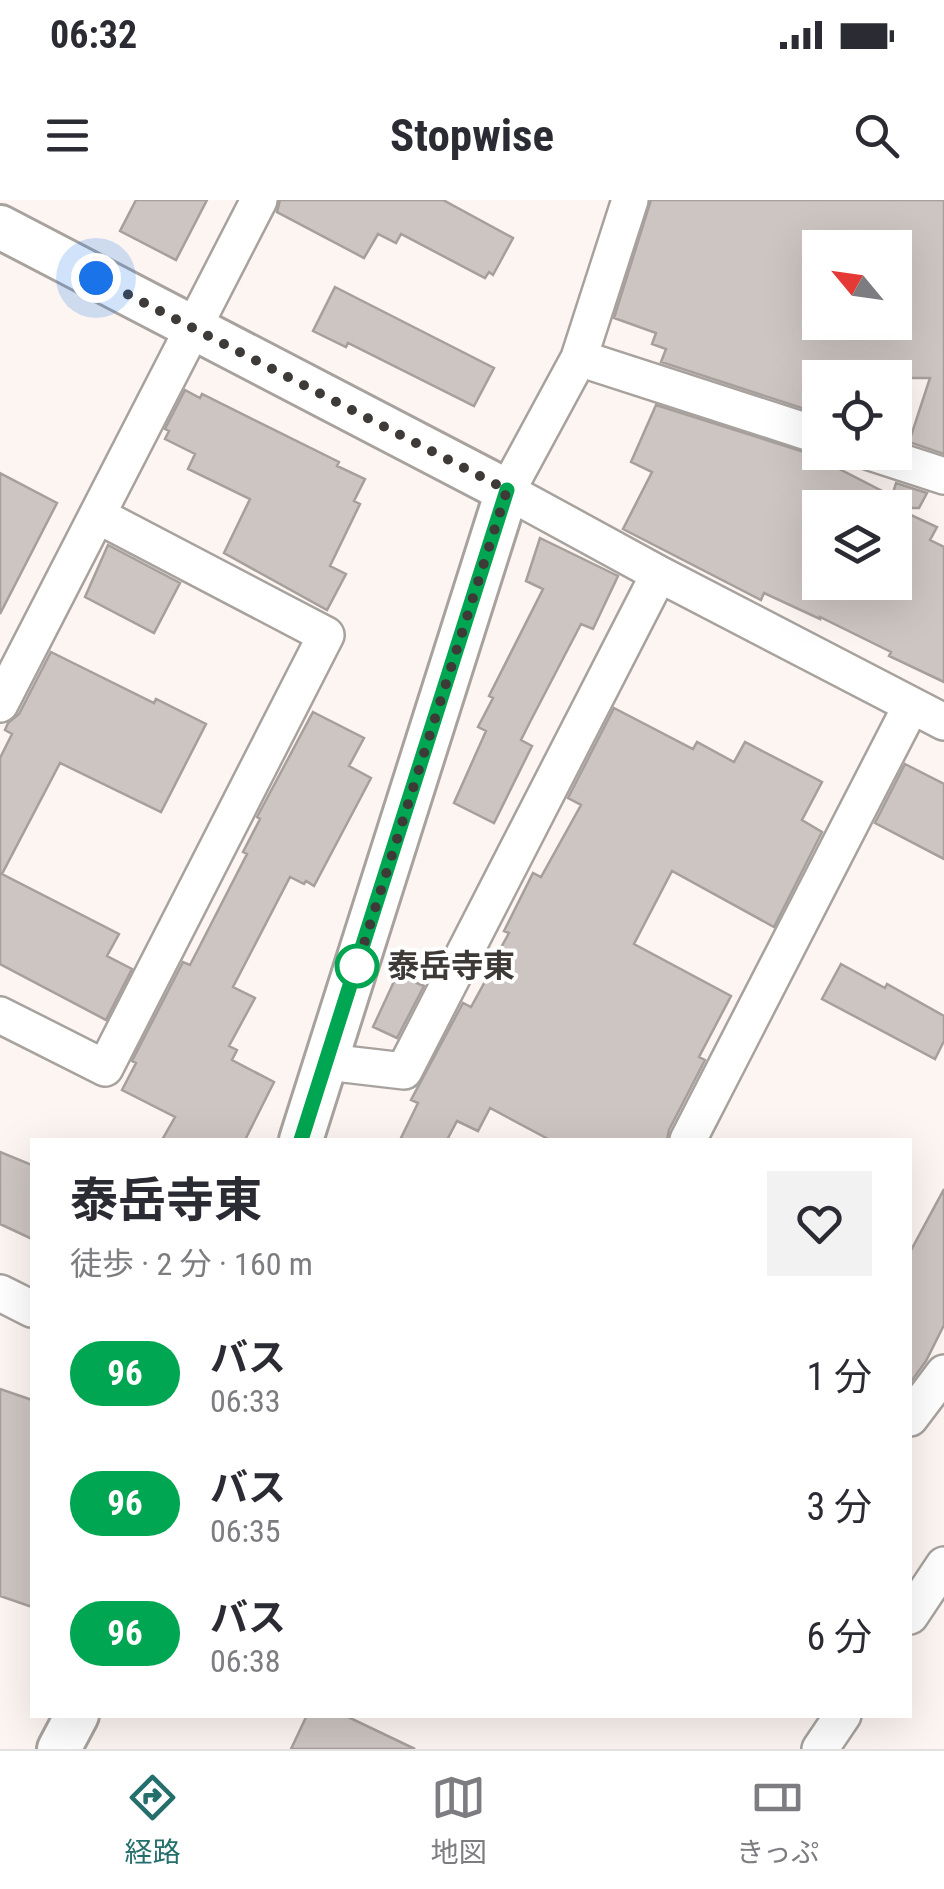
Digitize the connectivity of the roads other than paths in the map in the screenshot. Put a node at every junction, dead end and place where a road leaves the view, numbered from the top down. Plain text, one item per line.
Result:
1 (259, 200) edge
2 (630, 200) edge
3 (0, 227) edge
4 (193, 329) junction
5 (579, 358) junction
6 (802, 430) edge
7 (912, 466) edge
8 (944, 476) edge
9 (507, 490) junction
10 (96, 515) junction
11 (660, 574) junction
12 (0, 704) edge
13 (911, 706) junction
14 (944, 722) edge
15 (0, 1015) edge
16 (327, 1062) junction
17 (302, 1138) edge
18 (689, 1138) edge
19 (0, 1293) edge
20 (30, 1308) edge
21 (944, 1372) edge
22 (912, 1415) edge
23 (944, 1565) edge
24 (912, 1613) edge
25 (76, 1718) edge
26 (842, 1718) edge
27 (60, 1749) edge
28 (820, 1749) edge

1 - 4 street
2 - 5 street
3 - 4 street
4 - 9 street
4 - 10 street
5 - 6 street
5 - 9 street
7 - 8 street
9 - 11 street
9 - 16 street
10 - 12 street
10 - 15 street
11 - 13 street
11 - 16 street
13 - 14 street
13 - 18 street
16 - 17 street
19 - 20 street
21 - 22 street
23 - 24 street
25 - 27 street
26 - 28 street

